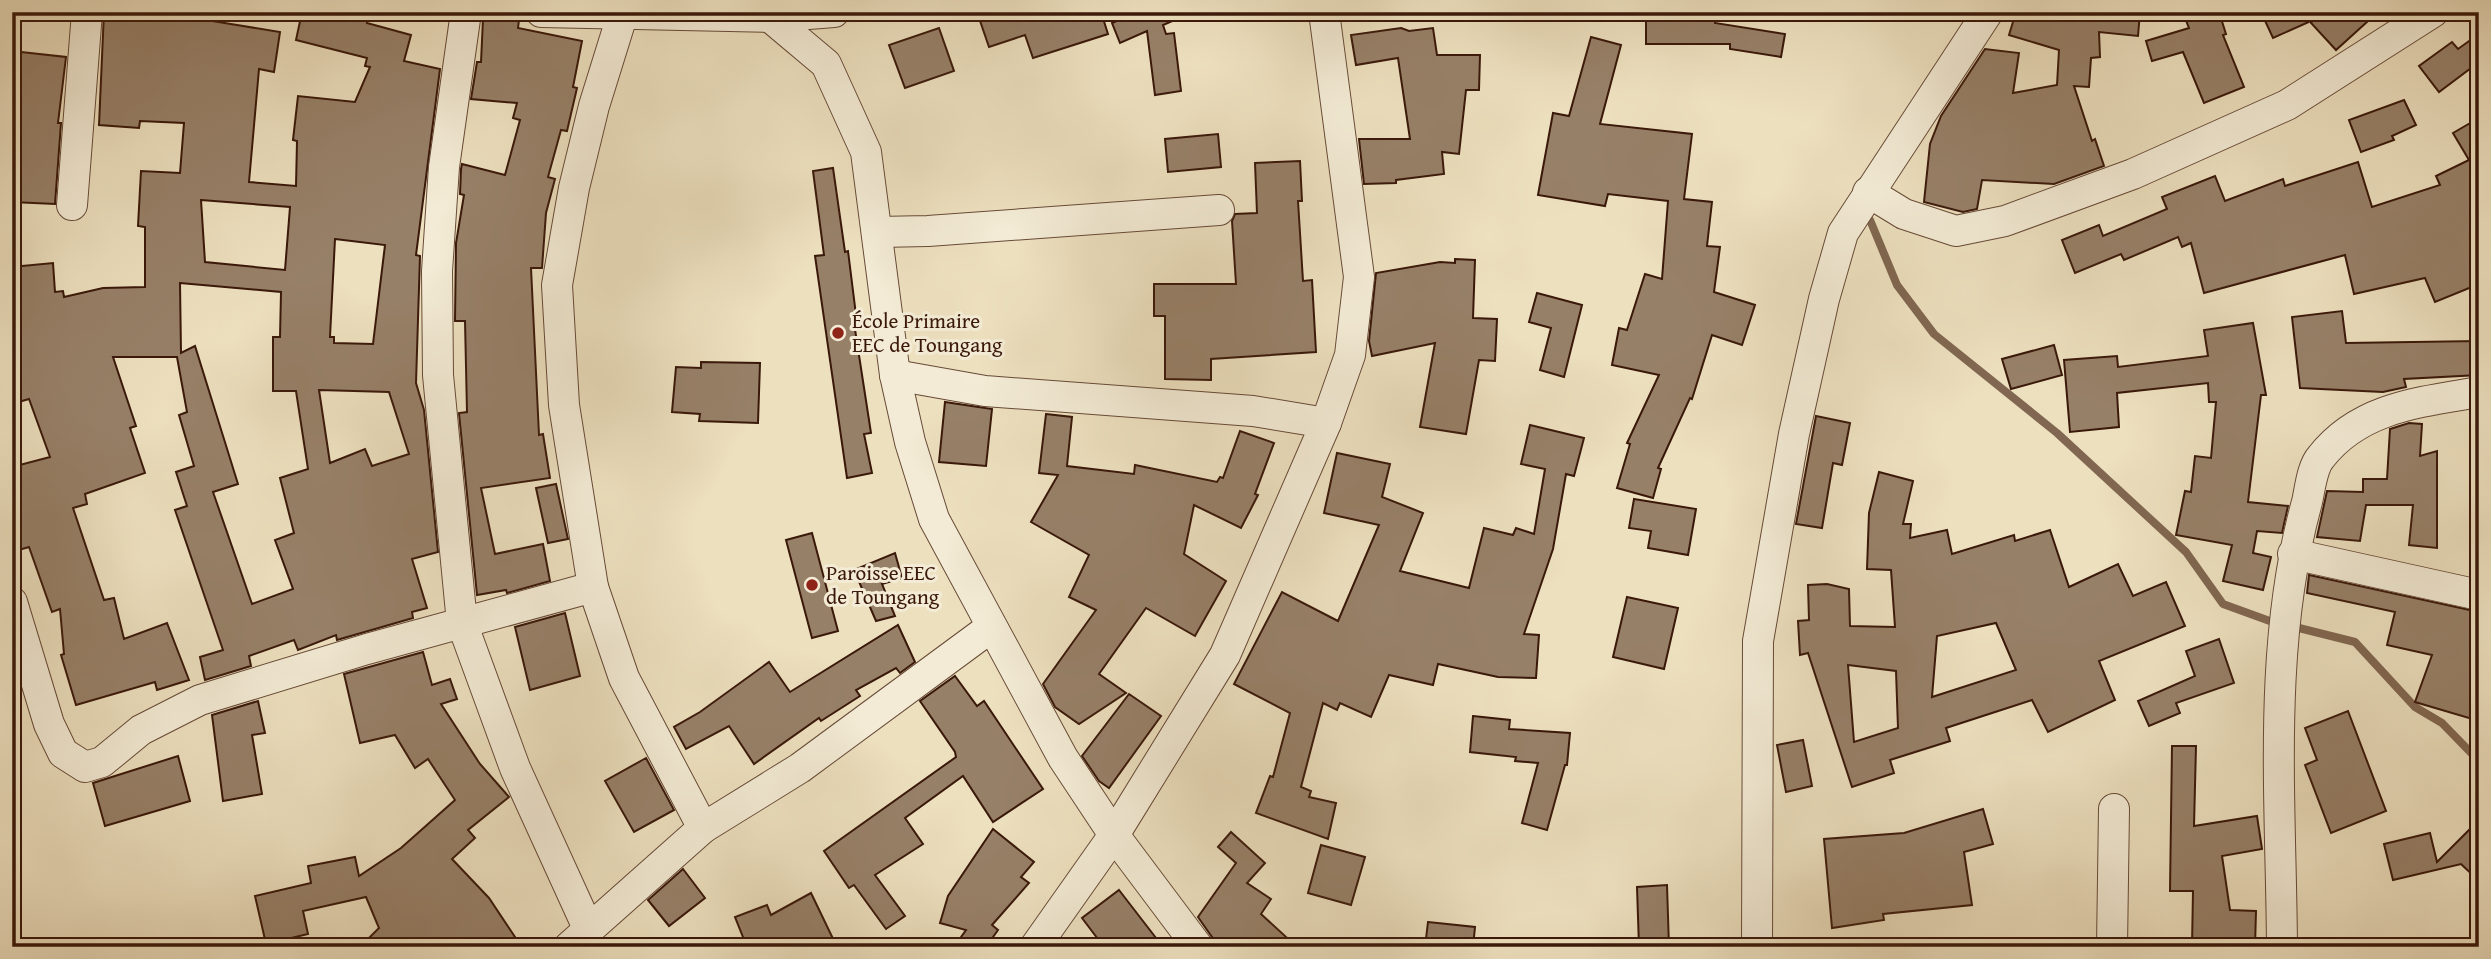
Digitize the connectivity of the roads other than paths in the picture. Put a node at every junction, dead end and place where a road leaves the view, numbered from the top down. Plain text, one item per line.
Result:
1 (87, 12) edge
2 (466, 12) edge
3 (541, 12) edge
4 (834, 12) edge
5 (1324, 12) edge
6 (1988, 12) edge
7 (2433, 12) edge
8 (770, 14) edge
9 (622, 16) junction
10 (1868, 192) junction
11 (72, 205) dead end
12 (1219, 210) dead end
13 (878, 232) junction
14 (895, 374) junction
15 (2479, 392) edge
16 (1326, 423) junction
17 (2293, 554) junction
18 (593, 587) junction
19 (2479, 595) edge
20 (12, 602) edge
21 (463, 623) junction
22 (990, 628) junction
23 (2114, 809) dead end
24 (703, 828) junction
25 (1114, 835) junction
26 (579, 937) edge
27 (1035, 947) edge
28 (1198, 947) edge
29 (1757, 947) edge
30 (2112, 947) edge
31 (2282, 947) edge

1 - 11 street
2 - 21 street
3 - 9 street
4 - 8 street
5 - 16 street
6 - 10 street
7 - 10 street
8 - 9 street
8 - 13 street
9 - 18 street
10 - 29 street
12 - 13 street
13 - 14 street
14 - 16 street
14 - 22 street
15 - 17 street
16 - 25 street
17 - 19 street
17 - 31 street
18 - 21 street
18 - 24 street
20 - 21 street
21 - 26 street
22 - 24 street
22 - 25 street
23 - 30 street
24 - 26 street
25 - 27 street
25 - 28 street

